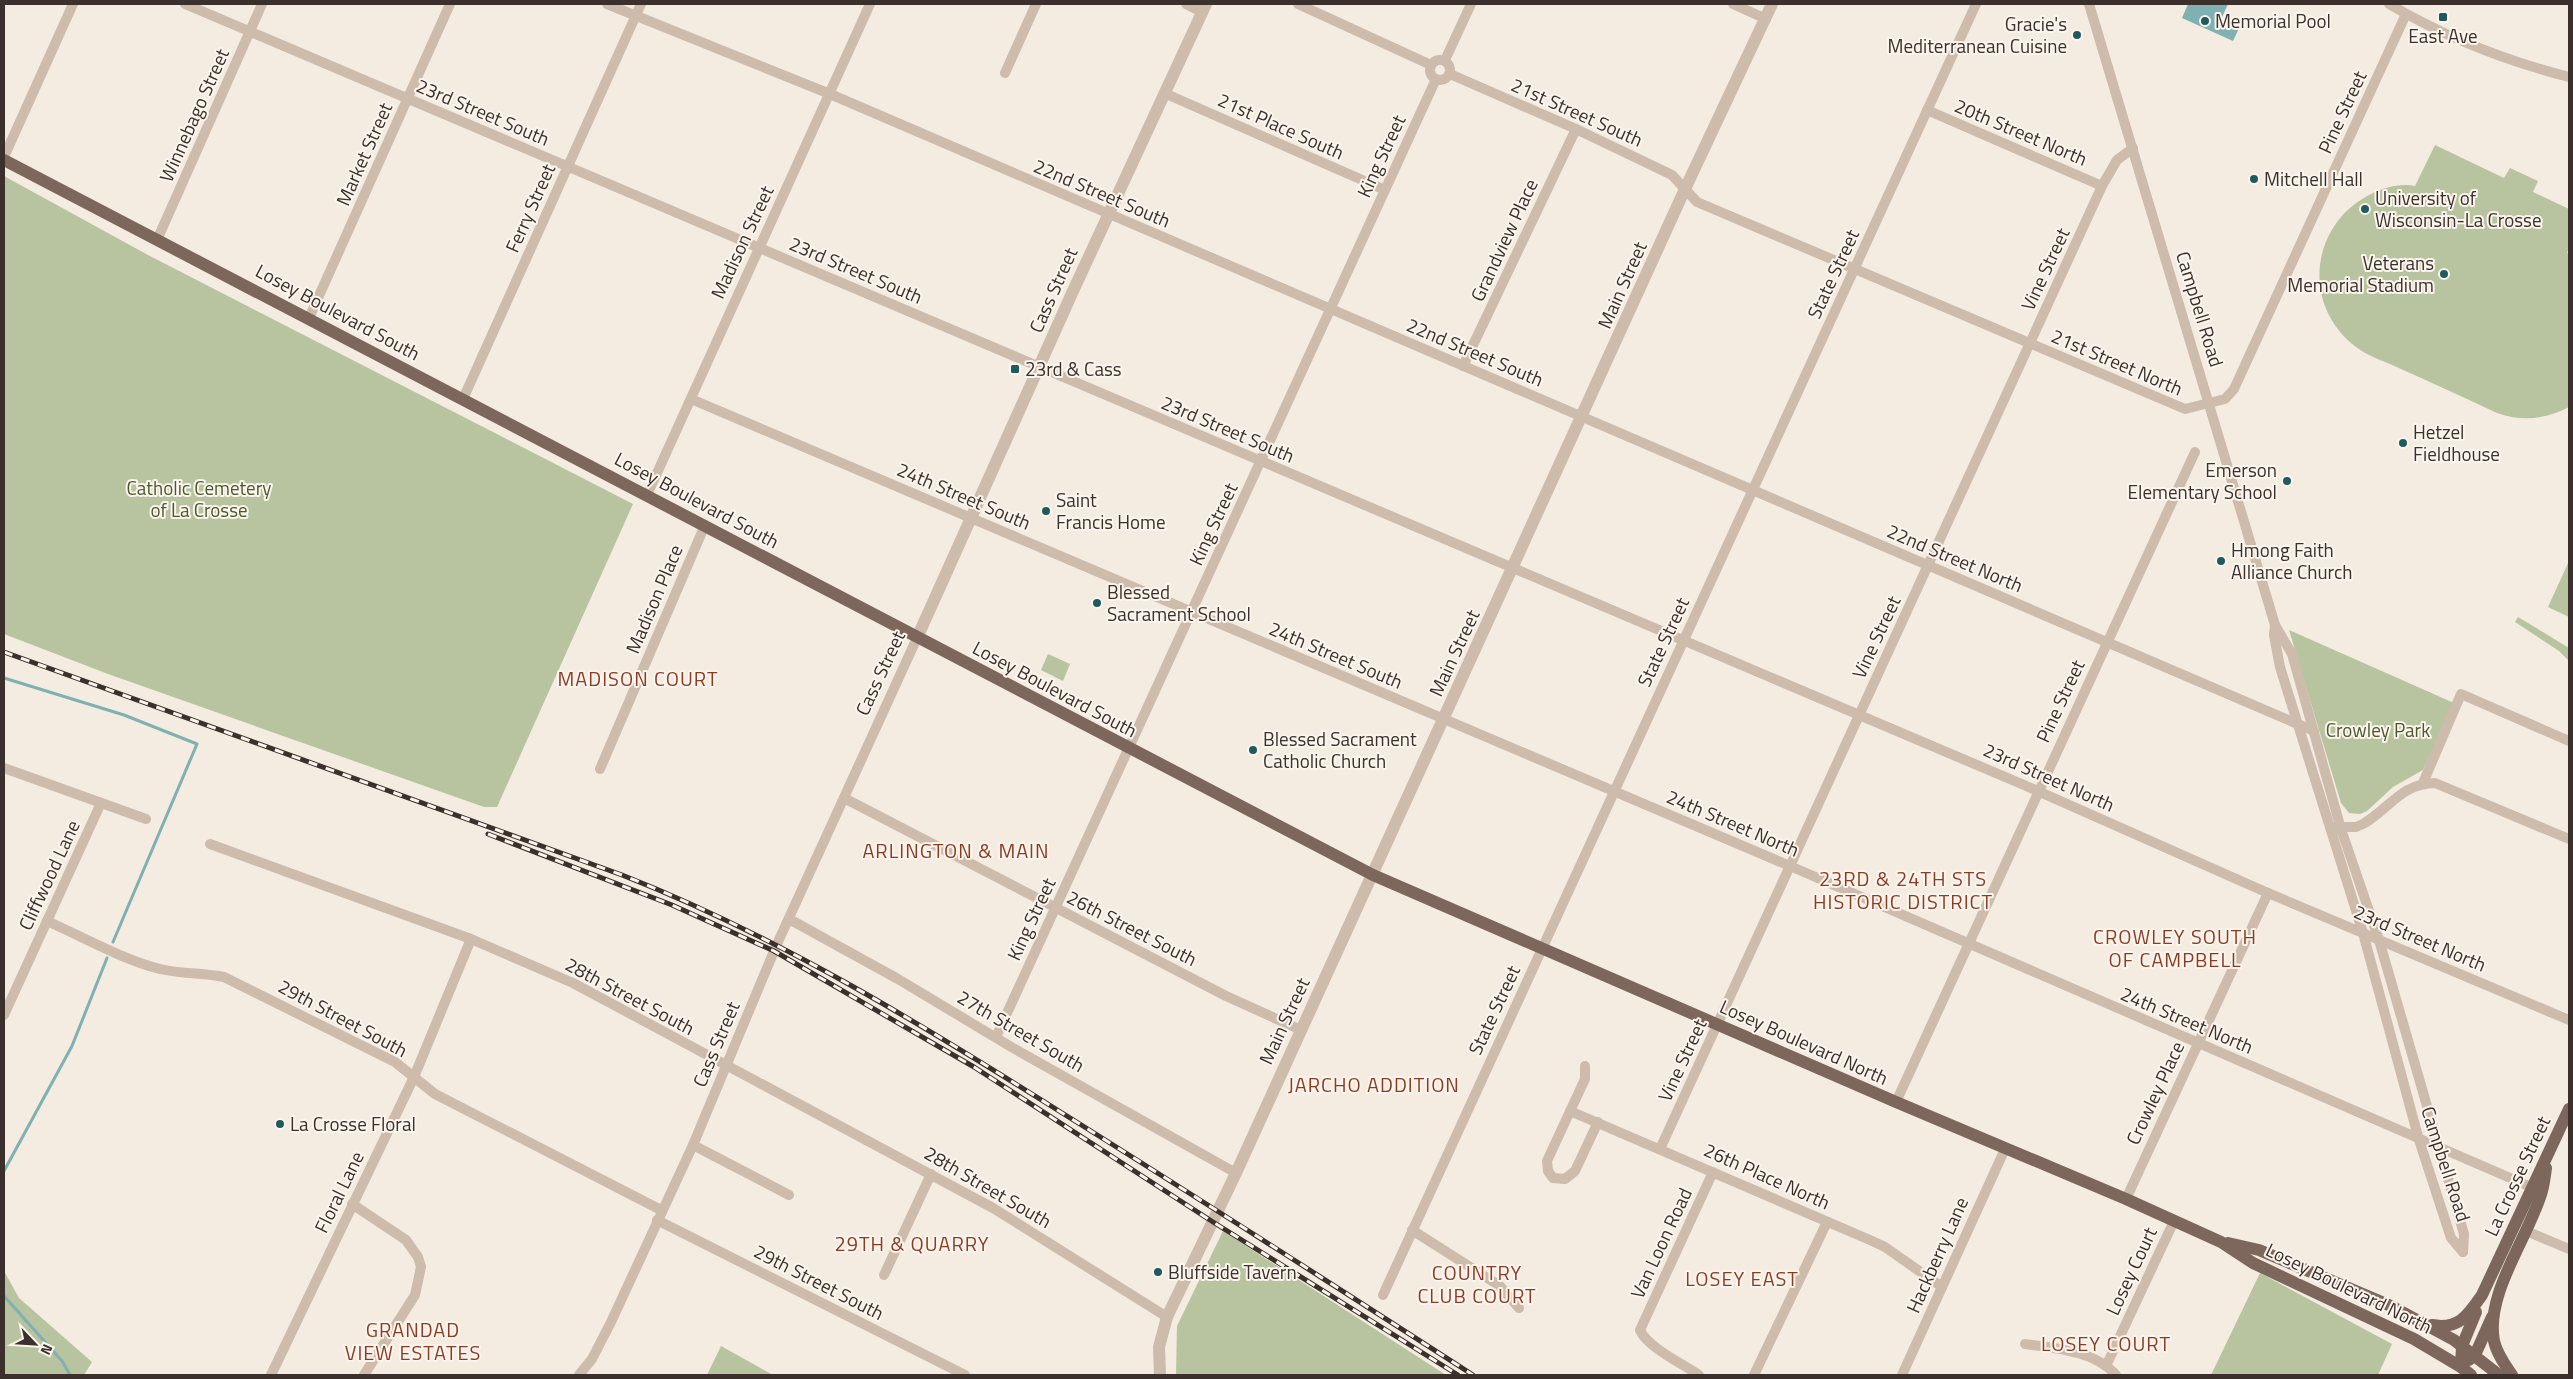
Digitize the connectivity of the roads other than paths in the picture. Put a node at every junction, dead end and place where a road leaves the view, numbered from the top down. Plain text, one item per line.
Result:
1 (73, 4) edge
2 (185, 4) edge
3 (262, 4) edge
4 (450, 4) edge
5 (607, 4) edge
6 (641, 4) edge
7 (870, 4) edge
8 (1036, 4) edge
9 (1186, 4) edge
10 (1298, 4) edge
11 (1471, 4) edge
12 (1733, 4) edge
13 (1772, 4) edge
14 (1976, 4) edge
15 (2089, 4) edge
16 (2389, 4) edge
17 (1204, 8) edge
18 (2406, 14) junction
19 (636, 16) junction
20 (1766, 19) junction
21 (250, 31) junction
22 (1445, 60) junction
23 (1431, 64) junction
24 (1005, 73) dead end
25 (1450, 74) junction
26 (2569, 77) edge
27 (1436, 79) junction
28 (830, 94) junction
29 (1164, 94) junction
30 (408, 99) junction
31 (1927, 110) junction
32 (1576, 129) junction
33 (2133, 148) junction
34 (4, 158) edge
35 (568, 167) junction
36 (2102, 186) junction
37 (1685, 189) junction
38 (1385, 190) junction
39 (1108, 215) junction
40 (157, 240) junction
41 (759, 247) junction
42 (1855, 268) junction
43 (1330, 310) junction
44 (309, 318) junction
45 (2029, 345) junction
46 (1464, 366) junction
47 (1039, 367) junction
48 (463, 399) junction
49 (691, 399) junction
50 (2210, 404) junction
51 (1583, 417) junction
52 (2194, 452) dead end
53 (1261, 461) junction
54 (1753, 490) junction
55 (647, 495) junction
56 (971, 518) junction
57 (705, 525) junction
58 (1928, 565) junction
59 (1513, 568) junction
60 (1191, 612) junction
61 (2275, 625) junction
62 (917, 638) junction
63 (1683, 642) junction
64 (2107, 643) junction
65 (1859, 715) junction
66 (1444, 720) junction
67 (2298, 724) junction
68 (2314, 731) junction
69 (2569, 741) edge
70 (1128, 748) junction
71 (4, 768) edge
72 (600, 769) dead end
73 (2423, 783) junction
74 (2038, 791) junction
75 (1614, 792) junction
76 (844, 798) junction
77 (101, 803) junction
78 (146, 819) dead end
79 (2328, 825) junction
80 (2341, 829) junction
81 (2569, 839) edge
82 (210, 844) dead end
83 (1790, 866) junction
84 (1373, 875) junction
85 (2268, 893) junction
86 (1056, 909) junction
87 (789, 919) junction
88 (47, 921) junction
89 (2363, 933) junction
90 (471, 939) junction
91 (2380, 940) junction
92 (1968, 945) junction
93 (1542, 949) junction
94 (4, 1015) edge
95 (2569, 1020) edge
96 (1718, 1024) junction
97 (1301, 1030) junction
98 (996, 1038) junction
99 (2198, 1044) junction
100 (727, 1066) junction
101 (1585, 1066) dead end
102 (414, 1077) junction
103 (1896, 1102) junction
104 (2569, 1109) edge
105 (1570, 1111) junction
106 (1598, 1122) junction
107 (2418, 1140) junction
108 (693, 1145) junction
109 (1660, 1149) junction
110 (2005, 1149) junction
111 (2440, 1150) junction
112 (2548, 1159) junction
113 (1713, 1172) junction
114 (1236, 1173) junction
115 (931, 1174) junction
116 (2531, 1187) junction
117 (789, 1194) dead end
118 (2126, 1199) junction
119 (352, 1204) junction
120 (659, 1215) junction
121 (2174, 1221) junction
122 (1826, 1222) junction
123 (1412, 1230) junction
124 (2526, 1231) junction
125 (2221, 1242) junction
126 (2569, 1249) edge
127 (884, 1275) dead end
128 (1942, 1287) junction
129 (1383, 1295) dead end
130 (2482, 1295) junction
131 (1519, 1308) dead end
132 (2495, 1308) junction
133 (1167, 1317) junction
134 (2425, 1324) junction
135 (2026, 1344) dead end
136 (2462, 1346) junction
137 (2475, 1355) junction
138 (2107, 1364) junction
139 (2459, 1371) edge
140 (271, 1375) edge
141 (364, 1375) edge
142 (579, 1375) edge
143 (965, 1375) edge
144 (1160, 1375) edge
145 (1699, 1375) edge
146 (1754, 1375) edge
147 (1902, 1375) edge
148 (2116, 1375) edge
149 (2471, 1375) edge
150 (2499, 1375) edge
151 (2512, 1375) edge

1 - 34 street
2 - 21 street, 23rd Street South
3 - 21 street, Winnebago Street
4 - 30 street, Market Street
5 - 19 street, 22nd Street South
6 - 19 street, Ferry Street
7 - 28 street, Madison Street
8 - 24 street
9 - 17 street
10 - 23 street
11 - 22 street
12 - 20 street
13 - 20 street, Main Street
14 - 31 street, State Street
15 - 33 street, Campbell Road
16 - 18 street
17 - 29 street, Cass Street
18 - 26 street
18 - 50 street, Pine Street
19 - 28 street, 22nd Street South
19 - 35 street, Ferry Street
20 - 37 street, Main Street
21 - 30 street, 23rd Street South
21 - 40 street, Winnebago Street
22 - 23 street
22 - 25 street
23 - 27 street
25 - 27 street
25 - 32 street, 21st Street South
27 - 38 street, King Street
28 - 39 street, 22nd Street South
28 - 41 street, Madison Street
29 - 38 street, 21st Place South
29 - 39 street, Cass Street
30 - 35 street, 23rd Street South
30 - 44 street, Market Street
31 - 36 street, 20th Street North
31 - 42 street, State Street
32 - 37 street, 21st Street South
32 - 46 street, Grandview Place
33 - 36 street, Vine Street
33 - 50 street, Campbell Road
34 - 40 main road, Losey Boulevard South
35 - 41 street, 23rd Street South
35 - 48 street, Ferry Street
36 - 45 street, Vine Street
37 - 42 street, 21st Street North
37 - 51 street, Main Street
38 - 43 street, King Street
39 - 43 street, 22nd Street South
39 - 47 street, Cass Street
40 - 44 main road, Losey Boulevard South
41 - 47 street, 23rd Street South
41 - 49 street, Madison Street
42 - 45 street, 21st Street North
42 - 54 street, State Street
43 - 46 street, 22nd Street South
43 - 53 street, King Street
44 - 48 main road, Losey Boulevard South
45 - 50 street, 21st Street North
45 - 58 street, Vine Street
46 - 51 street, 22nd Street South
47 - 53 street, 23rd Street South
47 - 56 street, Cass Street
48 - 55 main road, Losey Boulevard South
49 - 55 street, Madison Street
49 - 56 street, 24th Street South
50 - 61 street, Campbell Road
51 - 54 street, 22nd Street North
51 - 59 street, Main Street
52 - 64 street, Pine Street
53 - 59 street, 23rd Street South
53 - 60 street, King Street
54 - 58 street, 22nd Street North
54 - 63 street, State Street
55 - 57 main road, Losey Boulevard South
56 - 60 street, 24th Street South
56 - 62 street, Cass Street
57 - 62 main road, Losey Boulevard South
57 - 72 street, Madison Place
58 - 64 street, 22nd Street North
58 - 65 street, Vine Street
59 - 63 street, 23rd Street North
59 - 66 street, Main Street
60 - 66 street, 24th Street South
60 - 70 street, King Street
61 - 67 street, Campbell Road
61 - 68 street, Campbell Road
62 - 70 main road, Losey Boulevard South
62 - 76 street, Cass Street
63 - 65 street, 23rd Street North
63 - 75 street, State Street
64 - 67 street, 22nd Street North
64 - 74 street, Pine Street
65 - 74 street, 23rd Street North
65 - 83 street, Vine Street
66 - 75 street, 24th Street North
66 - 84 street, Main Street
67 - 68 street, 22nd Street North
67 - 79 street, Campbell Road
68 - 80 street, Campbell Road
69 - 73 street
70 - 84 main road, Losey Boulevard South
70 - 86 street, King Street
71 - 77 street
73 - 80 street
73 - 81 street
74 - 85 street, 23rd Street North
74 - 92 street, Pine Street
75 - 83 street, 24th Street North
75 - 93 street, State Street
76 - 86 street, 26th Street South
76 - 87 street, Cass Street
77 - 78 street
77 - 88 street, Cliffwood Lane
79 - 80 street
79 - 89 street, Campbell Road
80 - 91 street, Campbell Road
82 - 90 street, 28th Street South
83 - 92 street, 24th Street North
83 - 96 street, Vine Street
84 - 93 main road, Losey Boulevard North
84 - 97 street, Main Street
85 - 89 street, 23rd Street North
85 - 99 street, Crowley Place
86 - 97 street, 26th Street South
86 - 98 street, King Street
87 - 98 street, 27th Street South
87 - 100 street, Cass Street
88 - 94 street, Cliffwood Lane
88 - 102 street, 29th Street South
89 - 91 street, 23rd Street North
89 - 107 street, Campbell Road
90 - 100 street, 28th Street South
90 - 102 street, Floral Lane
91 - 95 street, 23rd Street North
91 - 111 street, Campbell Road
92 - 99 street, 24th Street North
92 - 103 street, Pine Street
93 - 96 main road, Losey Boulevard North
93 - 123 street, State Street
96 - 103 main road, Losey Boulevard North
96 - 109 street, Vine Street
97 - 114 street, Main Street
98 - 114 street, 27th Street South
99 - 107 street, 24th Street North
99 - 118 street, Crowley Place
100 - 108 street, Cass Street
100 - 115 street, 28th Street South
101 - 105 street
102 - 119 street, Floral Lane
102 - 120 street, 29th Street South
103 - 110 main road, Losey Boulevard North
104 - 112 main road, La Crosse Street
105 - 106 street, 26th Place North
105 - 106 street
106 - 109 street, 26th Place North
107 - 111 street, 24th Street North
107 - 111 street, Campbell Road
108 - 117 street
108 - 120 street, Cass Street
109 - 113 street, 26th Place North
110 - 118 main road, Losey Boulevard North
110 - 128 street, Hackberry Lane
111 - 116 street, 24th Street North
112 - 116 main road, La Crosse Street
112 - 124 main road
113 - 122 street, 26th Place North
113 - 145 street, Van Loon Road
114 - 133 street, Main Street
115 - 127 street
115 - 133 street, 28th Street South
116 - 130 main road, La Crosse Street
118 - 121 main road, Losey Boulevard North
119 - 140 street, Floral Lane
119 - 141 street
120 - 142 street, Cass Street
120 - 143 street, 29th Street South
121 - 125 main road, Losey Boulevard North
121 - 138 street, Losey Court
122 - 128 street, 26th Place North
122 - 146 street
123 - 129 street, State Street
123 - 131 street
124 - 126 street
124 - 132 main road
125 - 134 main road, Losey Boulevard North
125 - 139 main road, Losey Boulevard North
128 - 147 street, Hackberry Lane
130 - 134 main road
130 - 136 main road
132 - 137 main road
132 - 151 main road
133 - 144 street, Main Street
134 - 136 main road, Losey Boulevard North
135 - 138 street
136 - 137 main road, Losey Boulevard North
136 - 139 main road
137 - 139 main road
137 - 150 main road, Losey Boulevard North
138 - 148 street
139 - 149 main road, Losey Boulevard North

